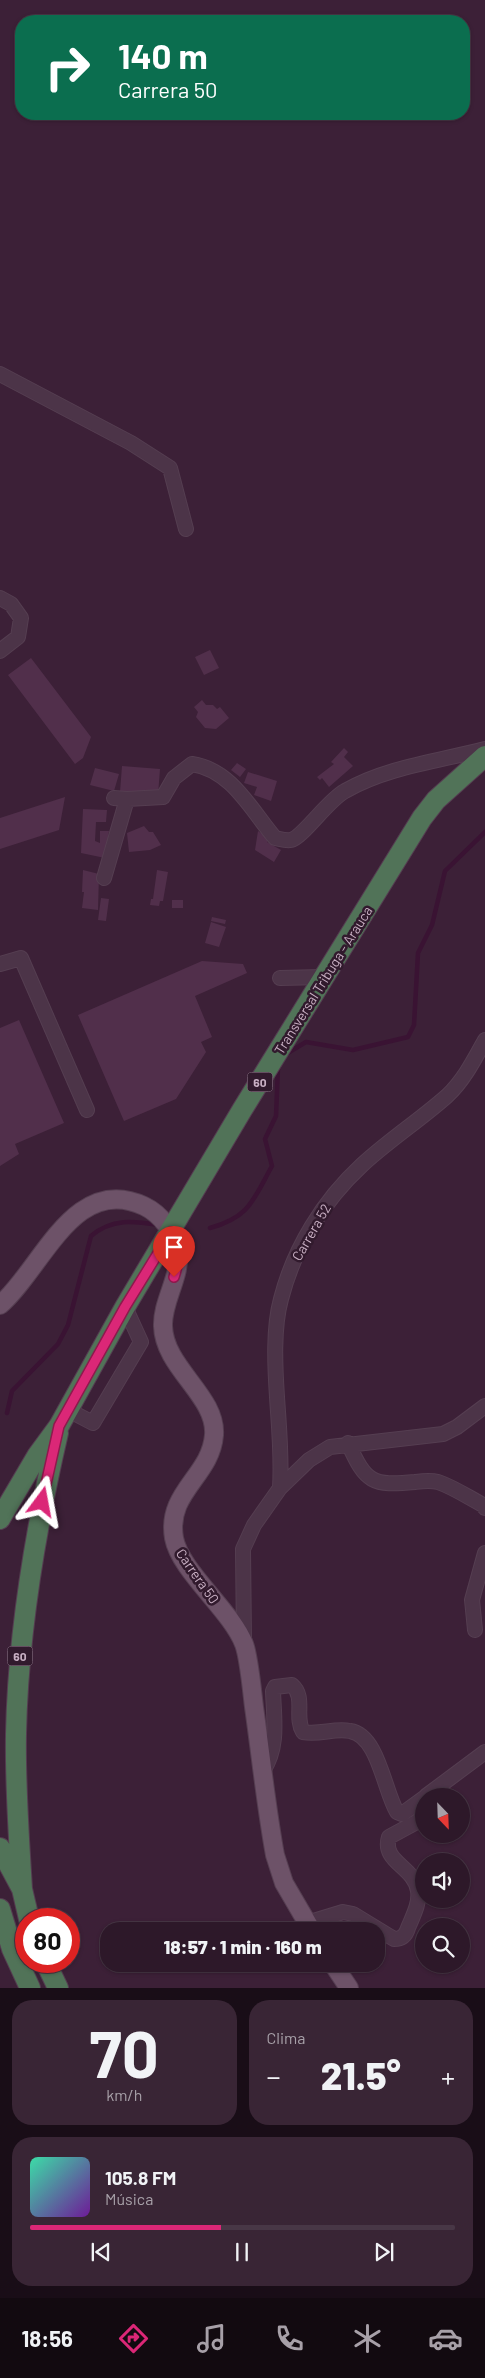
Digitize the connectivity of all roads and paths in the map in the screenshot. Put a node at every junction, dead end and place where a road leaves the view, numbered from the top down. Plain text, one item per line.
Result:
1 (0, 374) edge
2 (186, 529) dead end
3 (0, 598) edge
4 (0, 651) edge
5 (485, 749) edge
6 (485, 756) edge
7 (104, 878) dead end
8 (0, 964) edge
9 (280, 978) dead end
10 (323, 978) junction
11 (485, 1040) edge
12 (87, 1110) dead end
13 (171, 1232) junction
14 (0, 1304) edge
15 (125, 1307) junction
16 (485, 1406) edge
17 (64, 1418) junction
18 (348, 1443) junction
19 (280, 1488) junction
20 (485, 1508) edge
21 (0, 1520) edge
22 (485, 1553) edge
23 (474, 1630) dead end
24 (244, 1644) junction
25 (485, 1752) edge
26 (263, 1771) junction
27 (437, 1788) edge
28 (415, 1804) edge
29 (415, 1823) edge
30 (0, 1848) edge
31 (22, 1889) junction
32 (27, 1908) edge
33 (0, 1909) edge
34 (307, 1922) edge
35 (321, 1922) edge
36 (366, 1922) edge
37 (385, 1933) edge
38 (338, 1972) edge
39 (51, 1973) edge
40 (30, 1988) edge
41 (58, 1988) edge
42 (349, 1988) edge

1 - 2 street
3 - 4 street
5 - 7 street
6 - 10 highway, Transversal Tribuga - Arauca / 60
8 - 12 street
9 - 10 street
10 - 13 highway, Transversal Tribuga - Arauca / 60
11 - 19 street, Carrera 52
13 - 14 main road
13 - 15 highway, Transversal Tribuga - Arauca / 60
13 - 24 main road, Carrera 50
15 - 17 highway, Transversal Tribuga - Arauca / 60
15 - 17 street
16 - 18 street
17 - 21 highway, Transversal Tribuga - Arauca / 60
17 - 31 highway, Transversal Tribuga - Arauca / 60
18 - 19 street
18 - 20 street
19 - 24 street
22 - 23 street
24 - 26 main road, Carrera 50
25 - 27 street
26 - 28 street
26 - 34 main road, Carrera 50
29 - 37 street
30 - 31 highway
31 - 32 highway
33 - 40 highway
35 - 36 street
38 - 42 main road
39 - 41 highway

